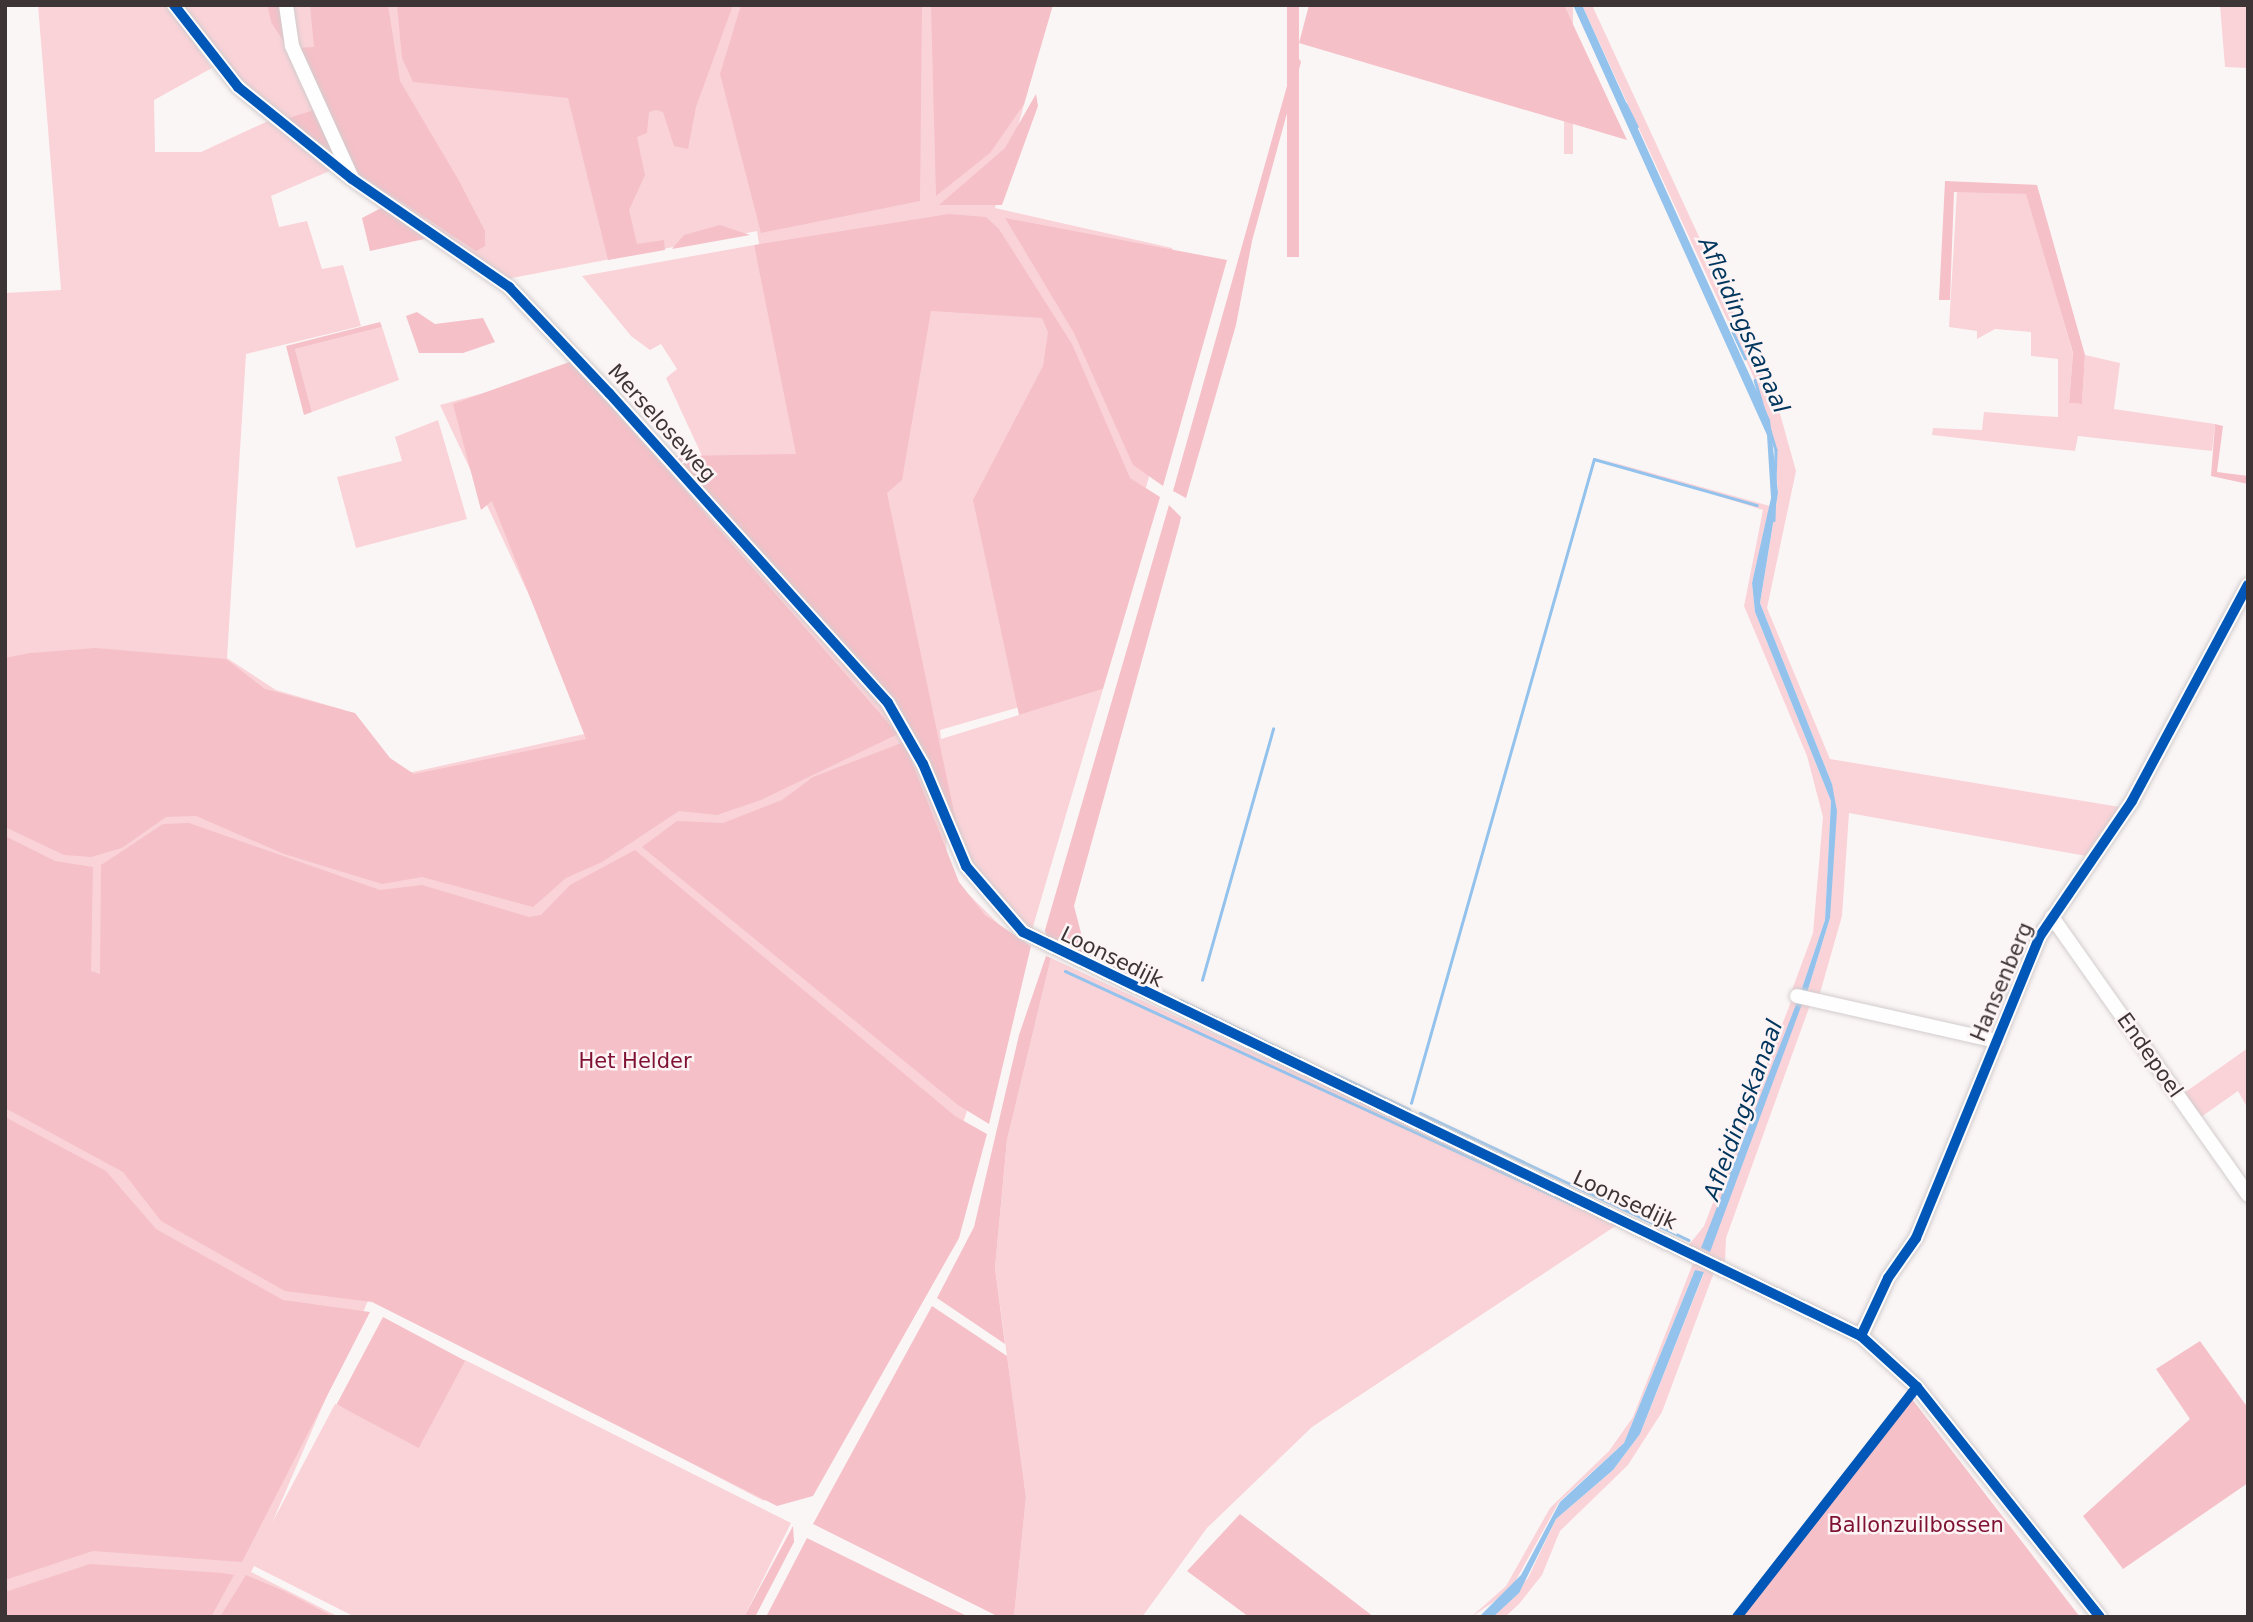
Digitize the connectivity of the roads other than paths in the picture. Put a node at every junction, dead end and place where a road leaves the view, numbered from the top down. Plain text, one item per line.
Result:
1 (174, 5) edge
2 (286, 5) edge
3 (352, 179) junction
4 (2248, 585) edge
5 (2052, 917) junction
6 (1038, 942) joint
7 (1797, 996) dead end
8 (1997, 1041) junction
9 (2248, 1195) edge
10 (1861, 1336) junction
11 (2099, 1617) edge

1 - 3 street, Merseloseweg
2 - 3 street
3 - 6 street, Merseloseweg
4 - 5 street, Hansenberg
5 - 8 street, Hansenberg
5 - 9 street, Endepoel
6 - 10 street, Loonsedijk
7 - 8 street, Hansenberg
8 - 10 street, Hansenberg
10 - 11 street, Loonsedijk

